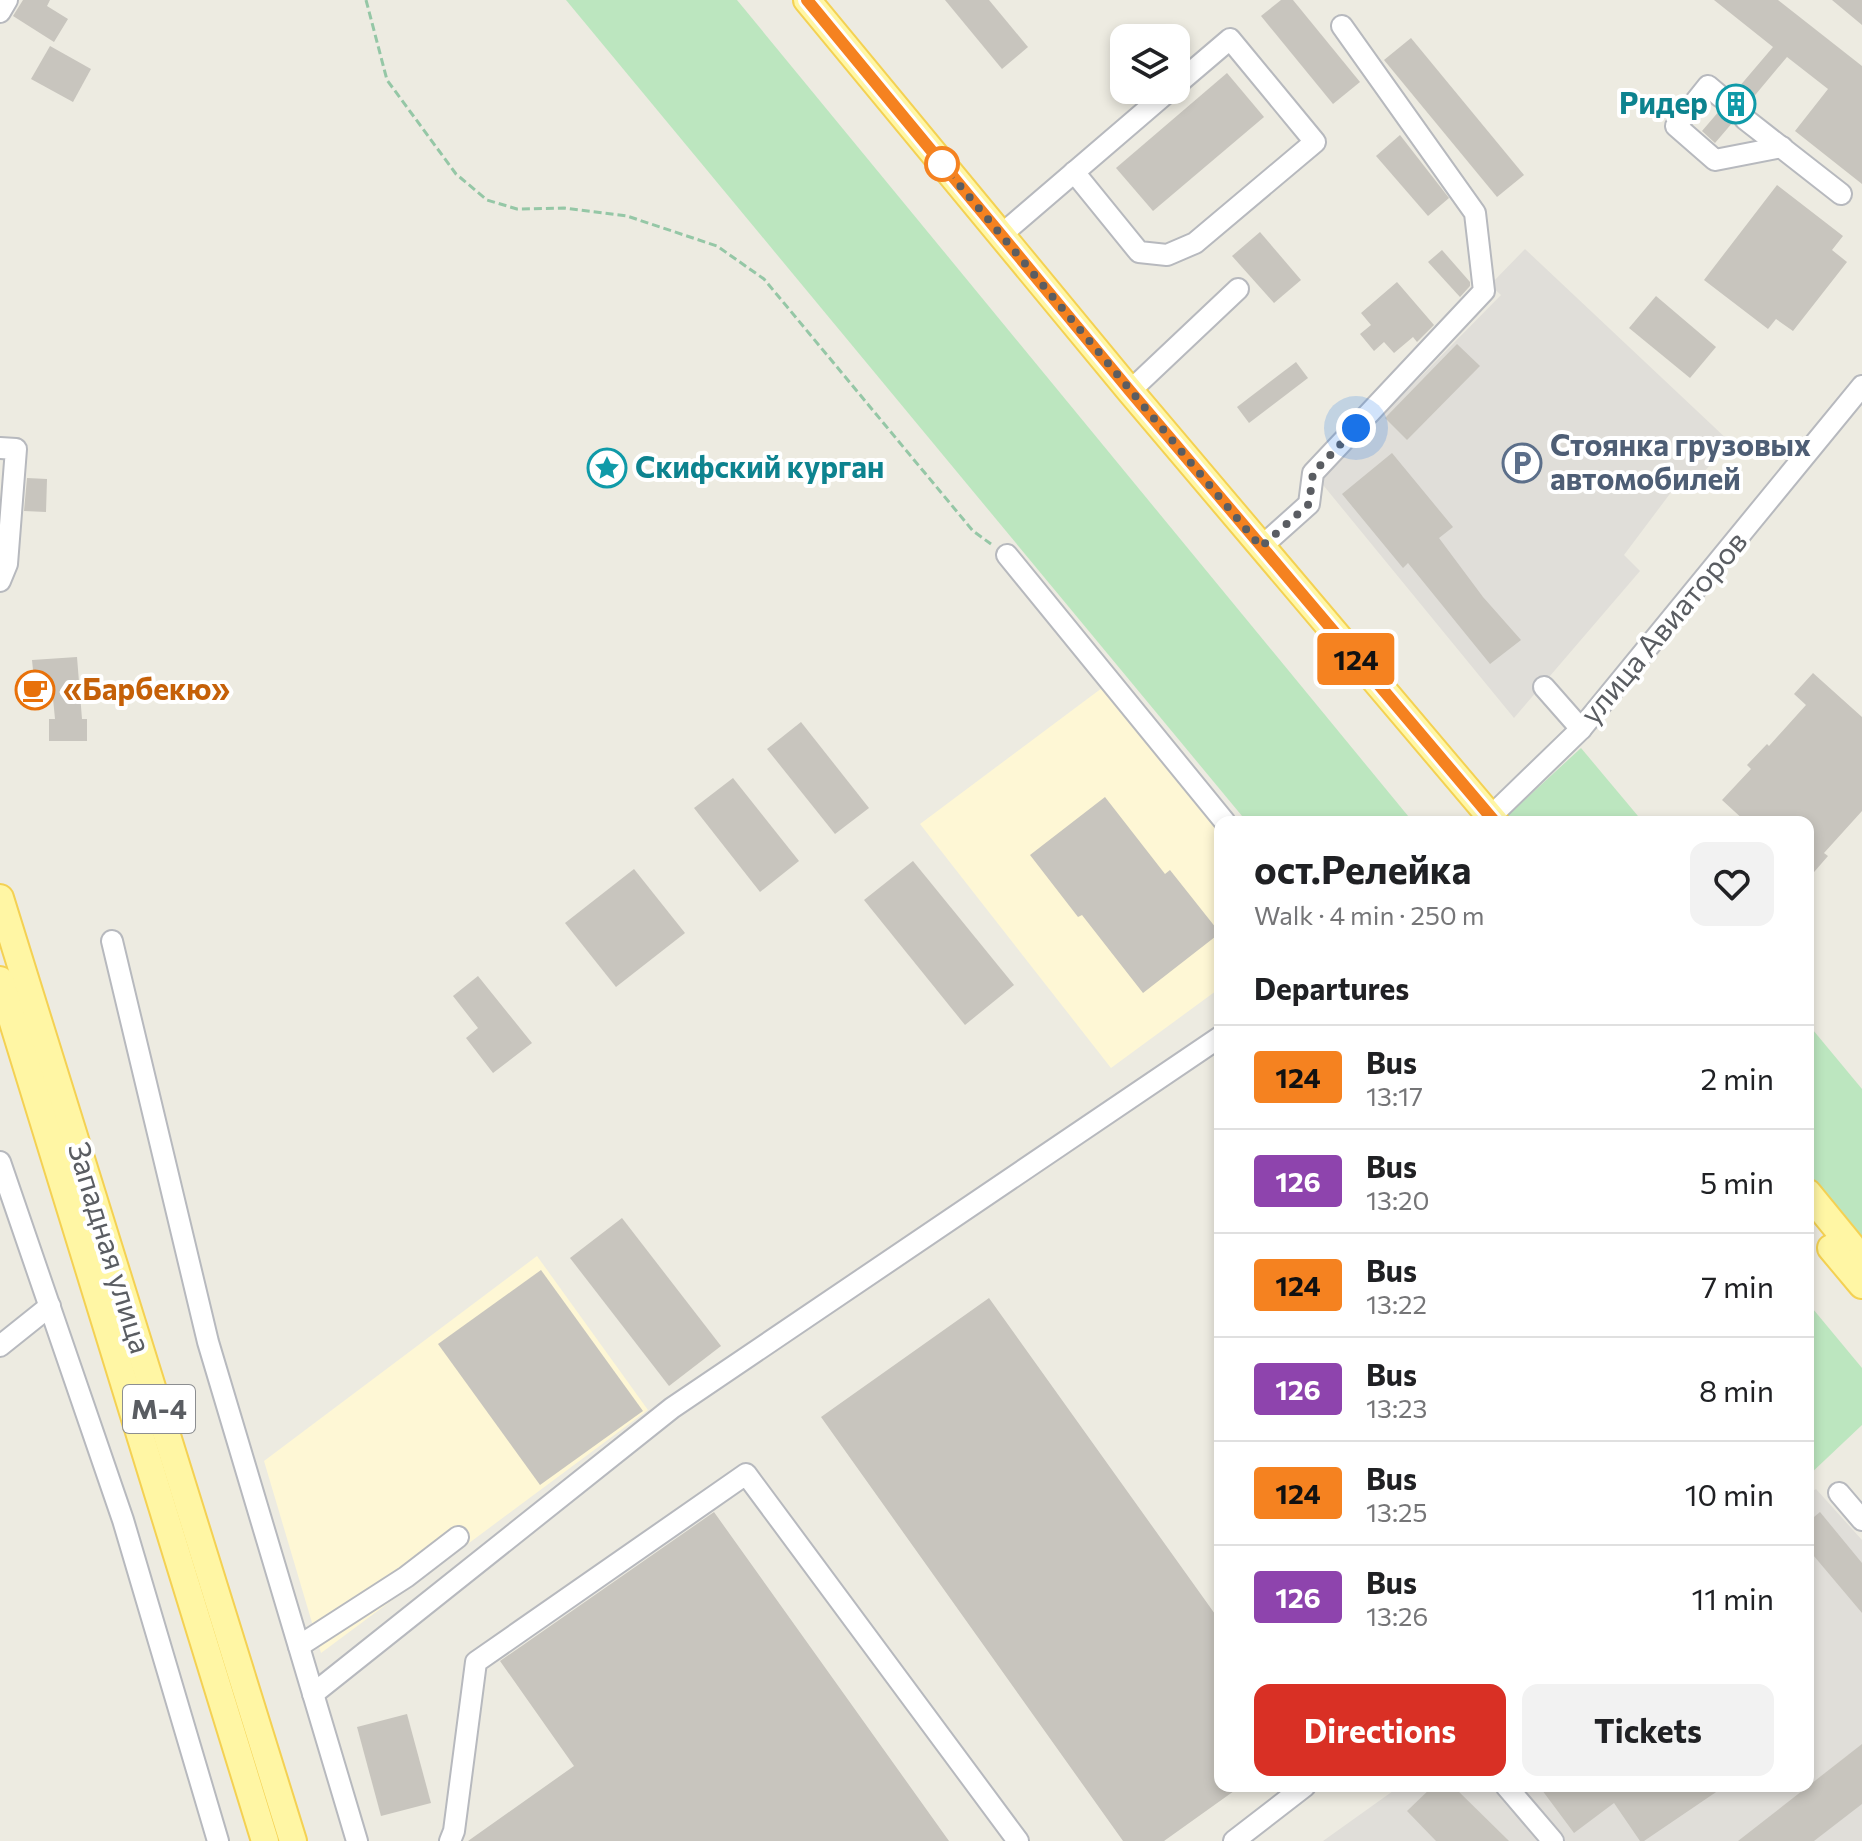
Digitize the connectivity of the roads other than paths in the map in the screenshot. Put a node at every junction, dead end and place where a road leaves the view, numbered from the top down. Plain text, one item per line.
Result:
1 (7, 0) edge
2 (787, 0) edge
3 (807, 0) edge
4 (0, 12) edge
5 (1342, 26) dead end
6 (1190, 73) edge
7 (1721, 97) dead end
8 (1154, 104) edge
9 (1745, 119) dead end
10 (1782, 147) junction
11 (1074, 172) junction
12 (1841, 194) dead end
13 (1001, 235) junction
14 (1238, 289) dead end
15 (1862, 386) edge
16 (1130, 391) junction
17 (0, 448) edge
18 (1261, 547) junction
19 (1007, 555) road end
20 (0, 581) edge
21 (1544, 687) dead end
22 (1581, 729) junction
23 (1220, 816) edge
24 (1483, 816) edge
25 (1483, 816) edge
26 (1492, 816) edge
27 (0, 898) edge
28 (0, 925) edge
29 (112, 941) dead end
30 (9, 980) edge
31 (1214, 1041) edge
32 (0, 1162) edge
33 (1814, 1200) edge
34 (1814, 1228) edge
35 (1862, 1259) edge
36 (1862, 1285) edge
37 (50, 1306) junction
38 (0, 1346) edge
39 (1839, 1493) dead end
40 (1862, 1520) edge
41 (458, 1537) dead end
42 (299, 1646) junction
43 (313, 1694) junction
44 (1297, 1792) edge
45 (1511, 1792) edge
46 (218, 1841) edge
47 (265, 1841) edge
48 (293, 1841) edge
49 (357, 1841) edge
50 (450, 1841) edge
51 (1018, 1841) edge
52 (1234, 1841) edge
53 (1553, 1841) edge

1 - 4 street
2 - 24 main road
3 - 13 main road
5 - 18 street
6 - 11 street
7 - 10 street
8 - 11 street
9 - 10 street
10 - 12 street
11 - 13 street
13 - 16 main road
14 - 16 street
15 - 22 street, улица Авиаторов
16 - 18 main road
17 - 20 street
18 - 25 main road
19 - 23 street
21 - 22 street
22 - 26 street, улица Авиаторов
27 - 30 main road, М-4
28 - 30 main road
29 - 42 street
30 - 47 main road, Западная улица / М-4
30 - 48 main road, Западная улица / М-4
31 - 43 street
32 - 37 street
33 - 35 main road
34 - 36 main road
37 - 38 street
37 - 46 street
39 - 40 street
41 - 42 street
42 - 43 street
43 - 49 street
44 - 52 street
45 - 53 street
50 - 51 street

